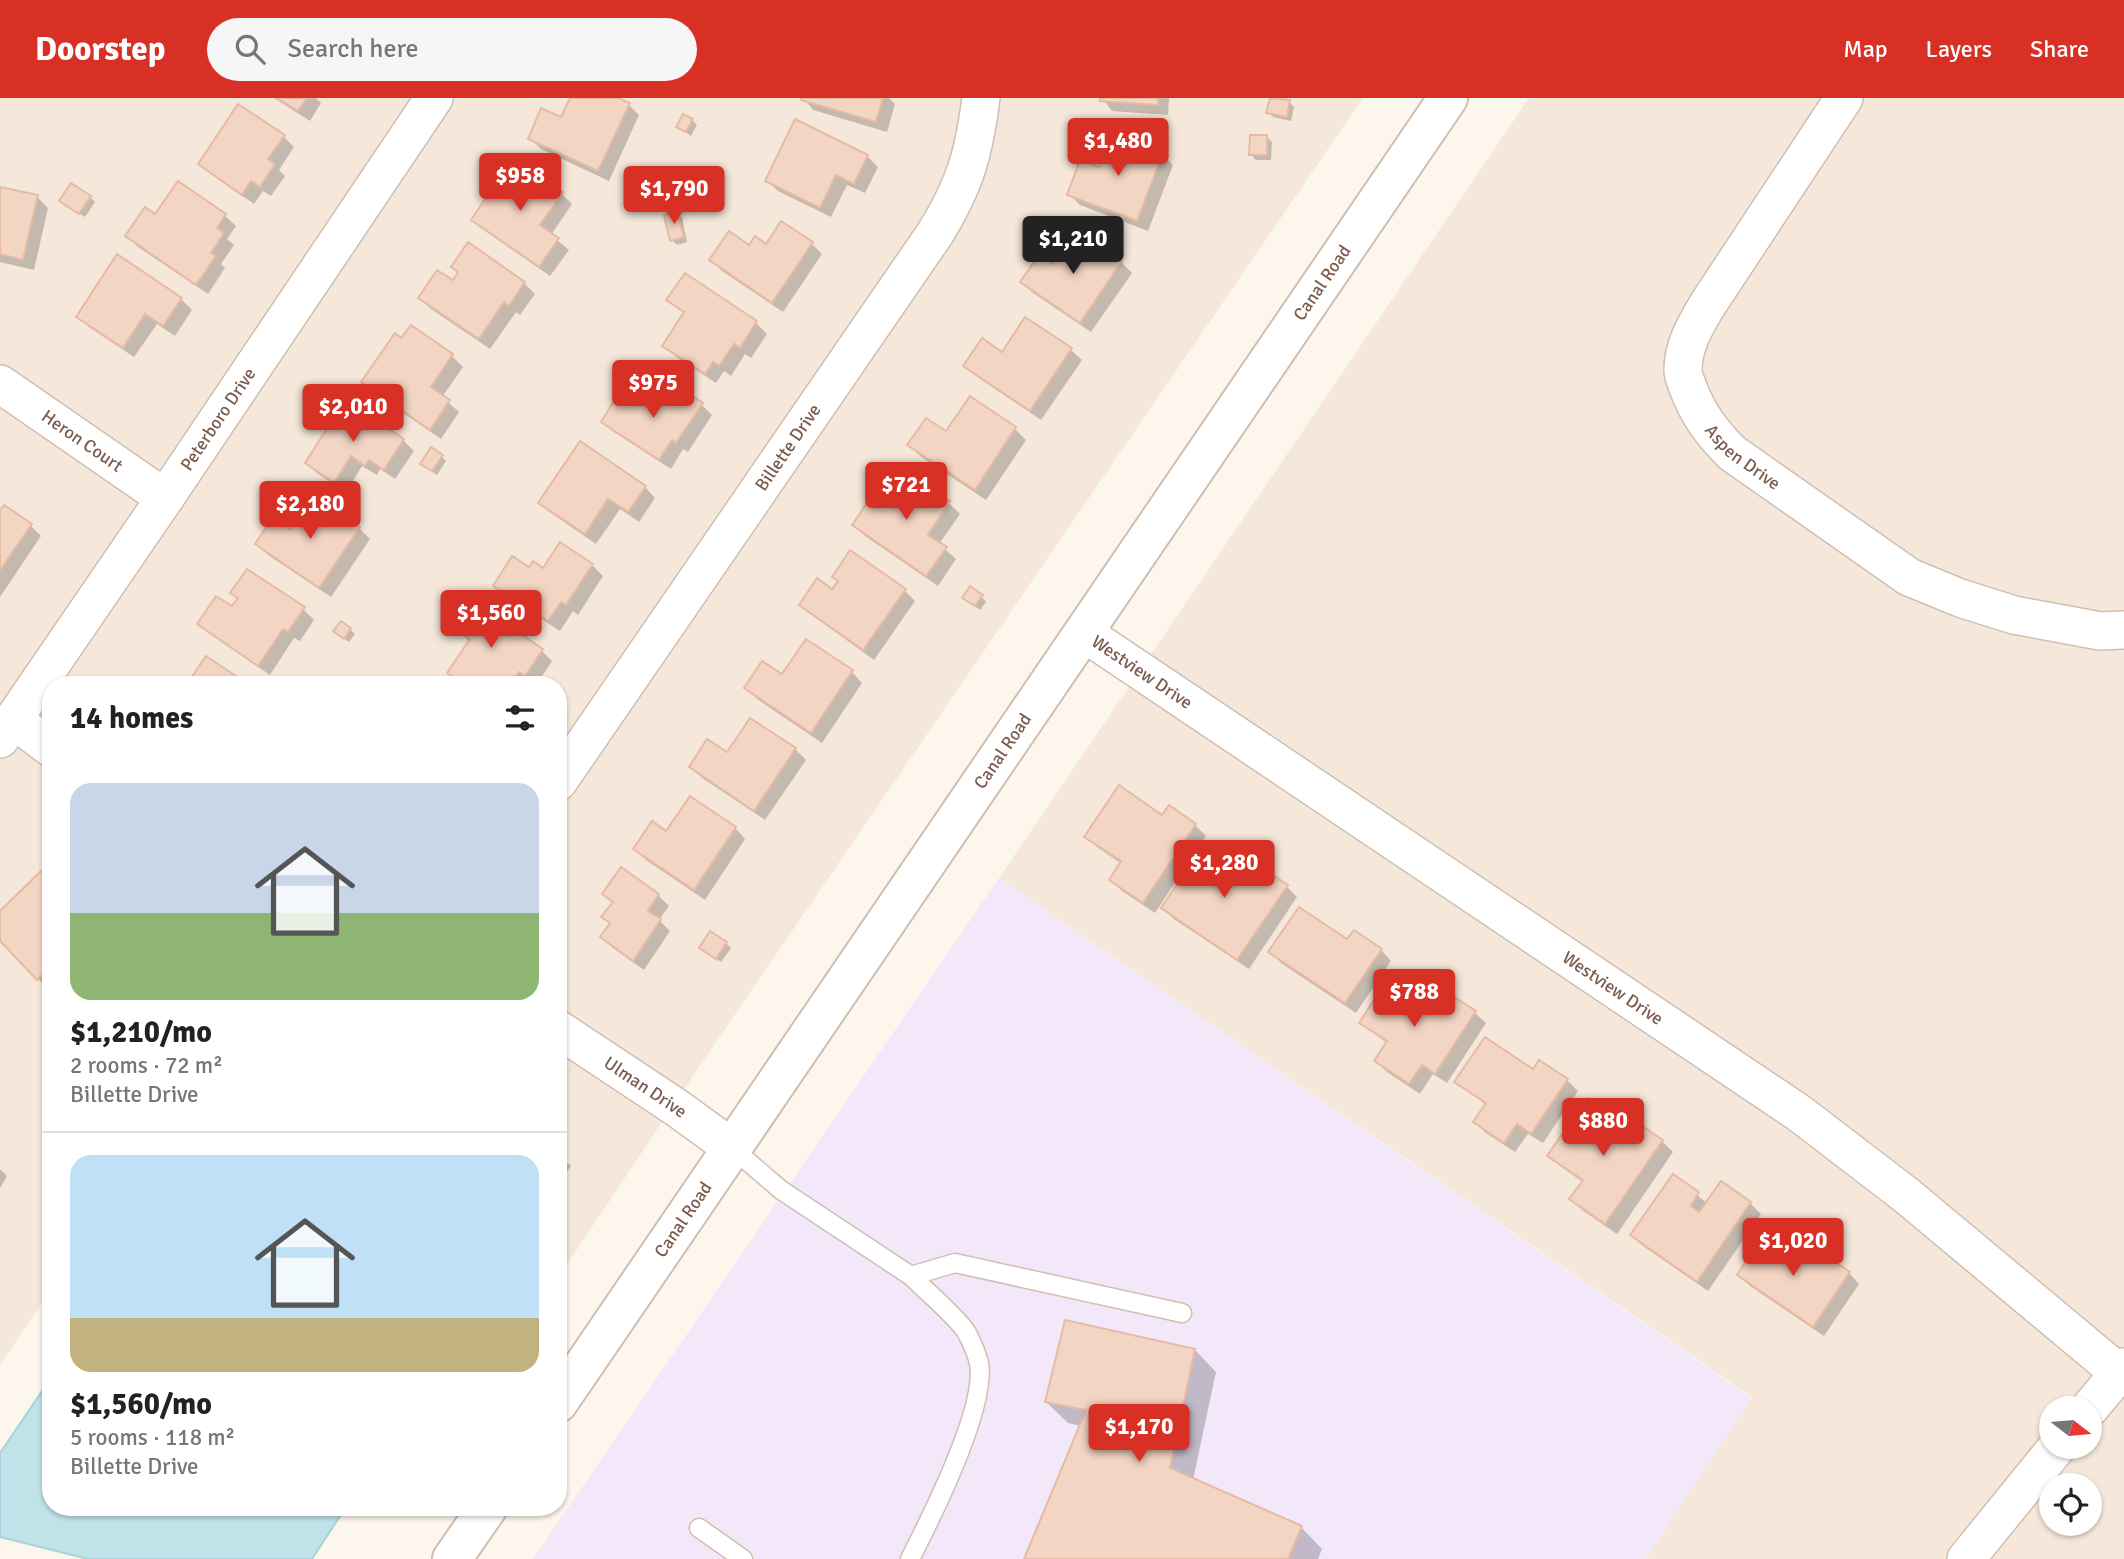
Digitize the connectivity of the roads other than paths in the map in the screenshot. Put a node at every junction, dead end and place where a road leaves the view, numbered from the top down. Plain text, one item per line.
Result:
1 (434, 98) edge
2 (981, 98) edge
3 (1448, 98) edge
4 (1844, 98) edge
5 (0, 384) edge
6 (165, 498) junction
7 (2124, 629) edge
8 (1084, 633) junction
9 (43, 676) edge
10 (42, 678) edge
11 (7, 729) edge
12 (42, 744) edge
13 (567, 769) edge
14 (567, 1035) edge
15 (732, 1148) junction
16 (911, 1276) junction
17 (1182, 1313) dead end
18 (2121, 1369) edge
19 (567, 1390) edge
20 (2099, 1396) edge
21 (2046, 1460) edge
22 (482, 1516) edge
23 (699, 1528) dead end
24 (452, 1559) edge
25 (743, 1559) edge
26 (910, 1559) edge
27 (1966, 1559) edge

1 - 6 street, Peterboro Drive
2 - 13 street, Billette Drive
3 - 8 street, Canal Road
4 - 7 street, Aspen Drive
5 - 6 street, Heron Court
6 - 9 street, Peterboro Drive
8 - 15 street, Canal Road
8 - 18 street, Westview Drive
10 - 11 street, Peterboro Drive
11 - 12 street
14 - 15 street, Ulman Drive
15 - 16 lane
15 - 19 street, Canal Road
16 - 17 lane
16 - 26 lane
18 - 20 street
21 - 27 street
22 - 24 street
23 - 25 lane

